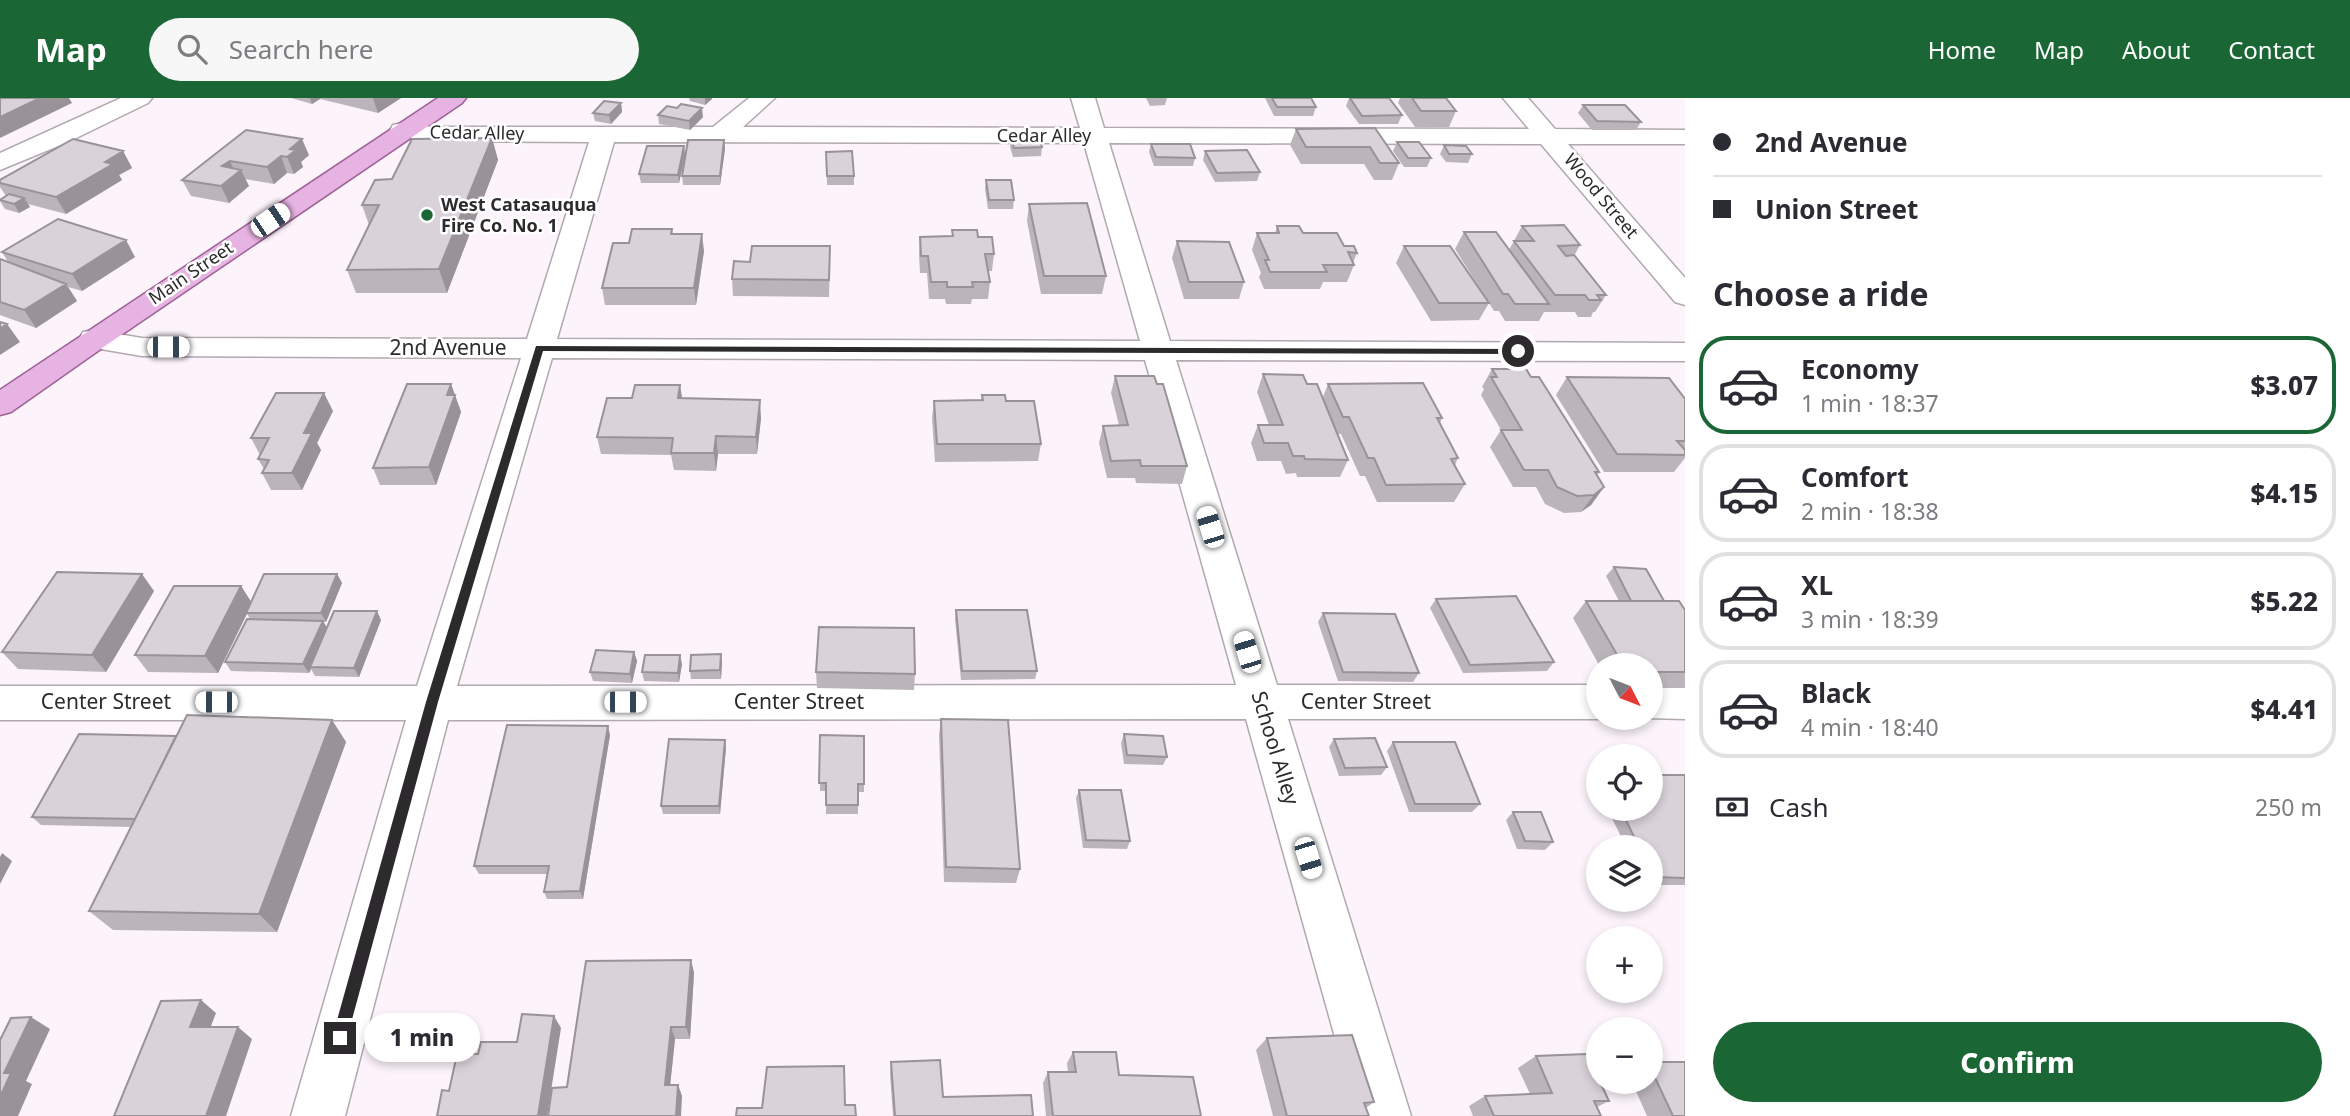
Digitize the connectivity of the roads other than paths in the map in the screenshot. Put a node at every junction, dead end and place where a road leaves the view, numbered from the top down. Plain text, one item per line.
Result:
1 (140, 98) edge
2 (454, 98) edge
3 (763, 98) edge
4 (1083, 98) edge
5 (1515, 98) edge
6 (402, 131) junction
7 (604, 134) junction
8 (719, 135) junction
9 (1094, 136) junction
10 (1551, 137) junction
11 (1685, 137) edge
12 (0, 162) edge
13 (1685, 296) edge
14 (94, 339) junction
15 (539, 348) junction
16 (1157, 351) junction
17 (1685, 352) edge
18 (0, 405) edge
19 (0, 702) edge
20 (432, 702) junction
21 (1262, 702) junction
22 (1586, 702) edge
23 (1663, 702) edge
24 (1685, 702) edge
25 (318, 1116) edge
26 (1384, 1116) edge

1 - 12 street
2 - 6 main road, Main Street
3 - 8 street
4 - 9 street, School Alley
5 - 10 street, Wood Street
6 - 7 street, Cedar Alley
6 - 14 main road, Main Street
7 - 8 street, Cedar Alley
7 - 15 street
8 - 9 street, Cedar Alley
9 - 10 street, Cedar Alley
9 - 16 street, School Alley
10 - 11 street, Cedar Alley
10 - 13 street, Wood Street
14 - 15 street, 2nd Avenue
14 - 18 main road, Main Street
15 - 16 street, 2nd Avenue
15 - 20 street
16 - 17 street, 2nd Avenue
16 - 21 street, School Alley
19 - 20 street, Center Street
20 - 21 street, Center Street
20 - 25 street
21 - 22 street, Center Street
21 - 26 street, School Alley
23 - 24 street

